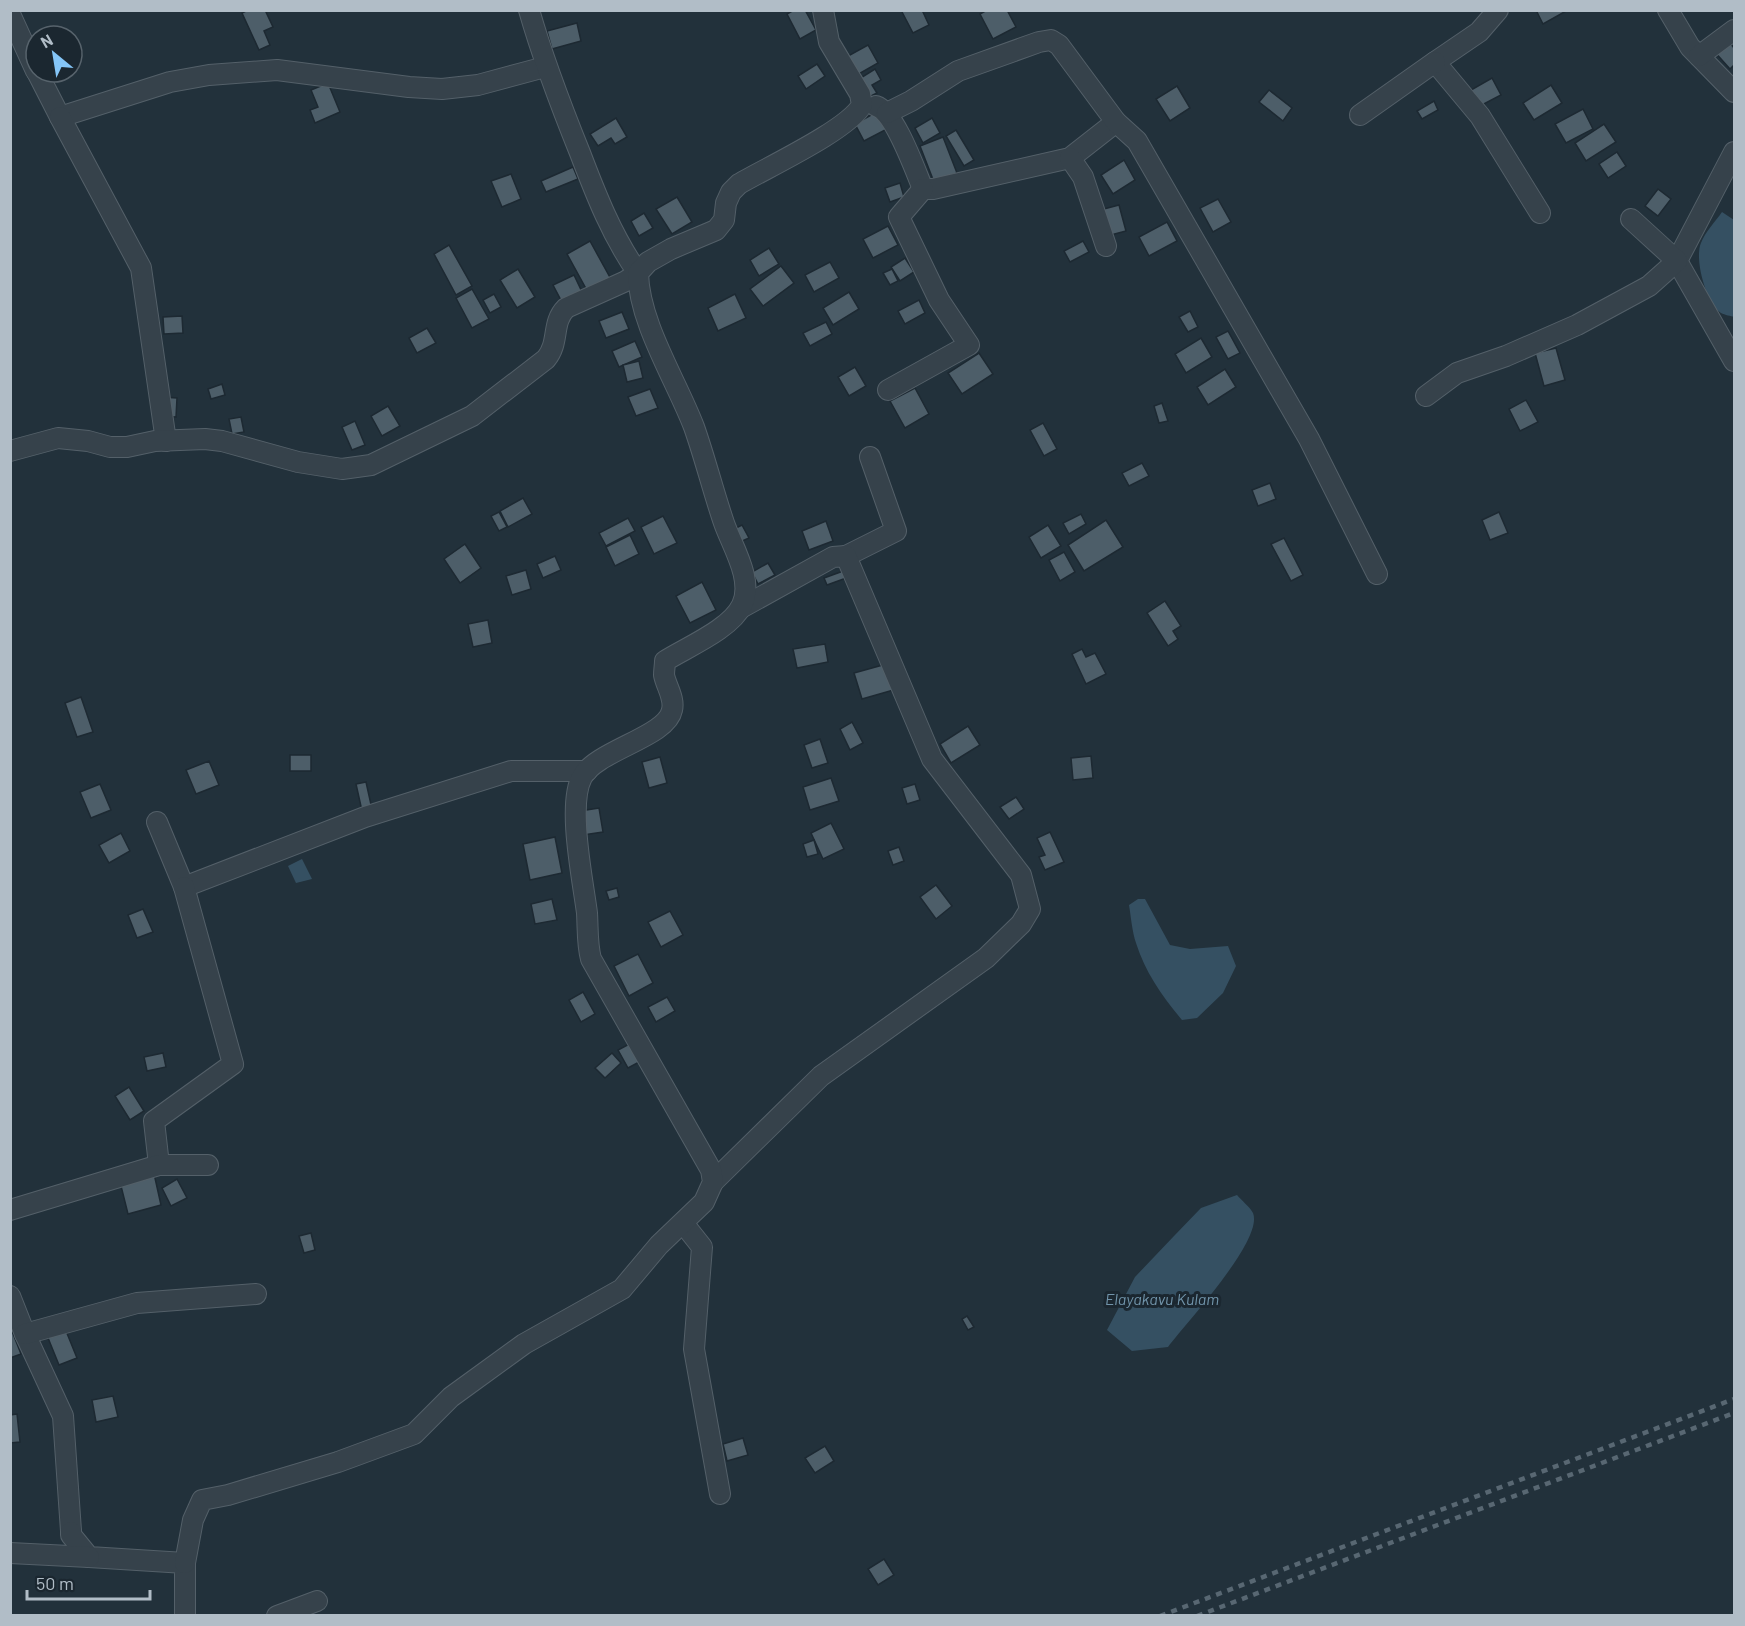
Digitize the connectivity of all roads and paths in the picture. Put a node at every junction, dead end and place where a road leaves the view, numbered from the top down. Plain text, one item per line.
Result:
1 (529, 10) edge
2 (823, 10) edge
3 (1498, 10) edge
4 (1668, 10) edge
5 (10, 14) edge
6 (1734, 30) edge
7 (24, 45) edge
8 (1699, 56) junction
9 (1435, 62) junction
10 (545, 67) junction
11 (43, 84) edge
12 (1734, 92) edge
13 (862, 105) junction
14 (886, 112) junction
15 (1360, 115) dead end
16 (60, 117) junction
17 (1116, 122) junction
18 (1734, 152) edge
19 (1070, 158) junction
20 (923, 189) junction
21 (1540, 213) dead end
22 (1631, 219) dead end
23 (1106, 246) dead end
24 (1677, 261) junction
25 (638, 273) junction
26 (1734, 361) edge
27 (888, 390) dead end
28 (1426, 396) dead end
29 (166, 441) junction
30 (10, 451) edge
31 (870, 457) dead end
32 (846, 556) junction
33 (1377, 574) dead end
34 (741, 608) junction
35 (587, 771) junction
36 (157, 822) dead end
37 (184, 887) junction
38 (159, 1165) junction
39 (208, 1165) dead end
40 (713, 1182) junction
41 (10, 1210) edge
42 (683, 1223) junction
43 (256, 1294) dead end
44 (10, 1296) edge
45 (25, 1334) junction
46 (720, 1494) dead end
47 (10, 1553) edge
48 (89, 1557) junction
49 (185, 1563) junction
50 (317, 1601) dead end
51 (185, 1616) edge
52 (277, 1616) edge

1 - 10 street
2 - 13 street
3 - 9 street
4 - 8 street
5 - 7 street
6 - 8 street
8 - 12 street
9 - 15 street
9 - 21 street
10 - 16 street
10 - 25 street
11 - 16 street
13 - 14 street
13 - 25 street
14 - 17 street
14 - 20 street
16 - 29 street
17 - 19 street
17 - 33 street
18 - 24 street
19 - 20 street
19 - 23 street
20 - 27 street
22 - 24 street
24 - 26 street
24 - 28 street
25 - 29 street
25 - 34 street
29 - 30 street
31 - 32 street
32 - 34 street
32 - 40 street
34 - 35 street
35 - 37 street
35 - 40 street
36 - 37 street
37 - 38 street
38 - 39 street
38 - 41 street
40 - 42 street
42 - 46 street
42 - 49 street
43 - 45 street
44 - 45 street
45 - 48 street
47 - 48 street
48 - 49 street
49 - 51 street
50 - 52 street

